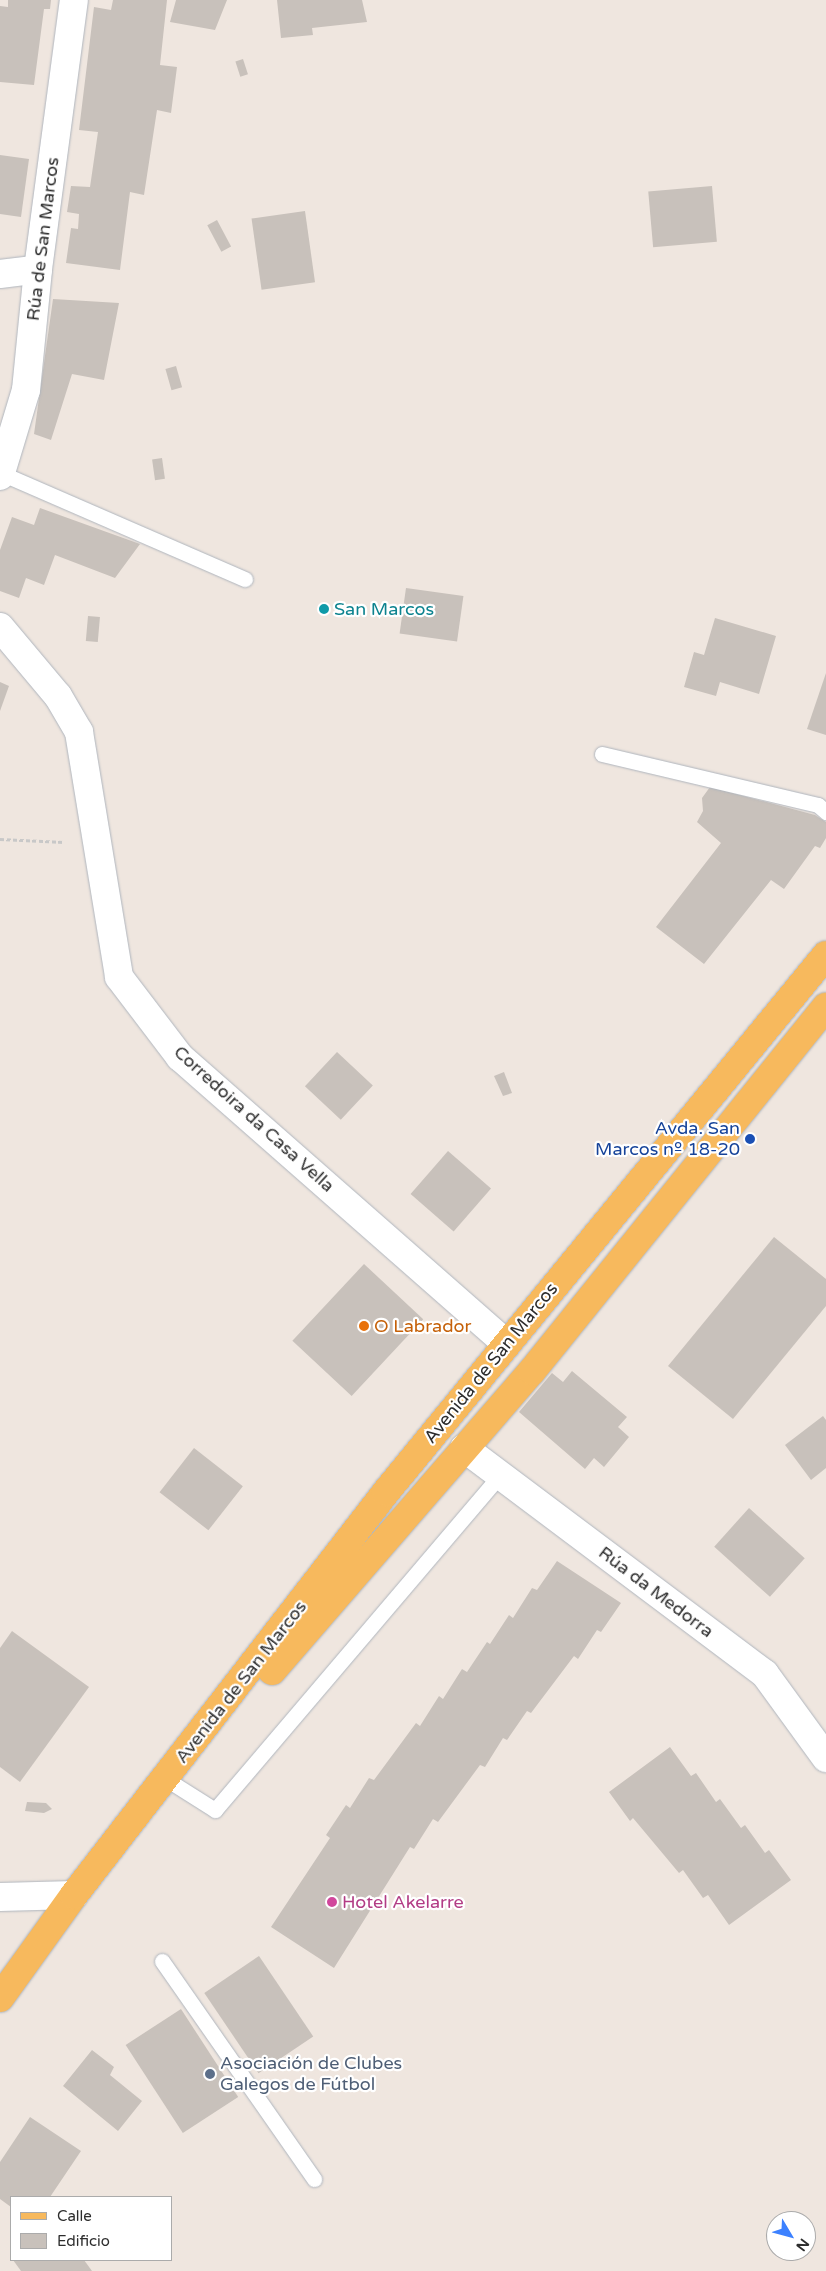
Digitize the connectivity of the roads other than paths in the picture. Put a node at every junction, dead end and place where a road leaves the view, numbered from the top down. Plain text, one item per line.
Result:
1 (74, 0) edge
2 (38, 269) junction
3 (0, 274) edge
4 (1, 474) edge
5 (245, 579) dead end
6 (0, 628) edge
7 (602, 754) dead end
8 (826, 812) edge
9 (826, 955) edge
10 (826, 1007) edge
11 (505, 1343) junction
12 (464, 1448) junction
13 (500, 1475) junction
14 (386, 1492) junction
15 (826, 1758) edge
16 (166, 1779) junction
17 (74, 1895) junction
18 (0, 1897) edge
19 (162, 1961) dead end
20 (0, 1998) edge
21 (314, 2179) dead end

1 - 2 street, Rúa de San Marcos
2 - 3 street
2 - 4 street, Rúa de San Marcos
4 - 5 lane
6 - 11 street, Corredoira da Casa Vella
7 - 8 lane
9 - 11 main road, Avenida de San Marcos
10 - 12 main road, Avenida de San Marcos
11 - 12 main road
11 - 14 main road, Avenida de San Marcos
12 - 13 street, Rúa da Medorra
12 - 14 main road
12 - 16 main road, Avenida de San Marcos
13 - 15 street, Rúa da Medorra
13 - 16 lane, Avenida de San Marcos
14 - 16 main road, Avenida de San Marcos
16 - 17 main road, Avenida de San Marcos
17 - 18 street
17 - 20 main road, Avenida de San Marcos
19 - 21 lane

